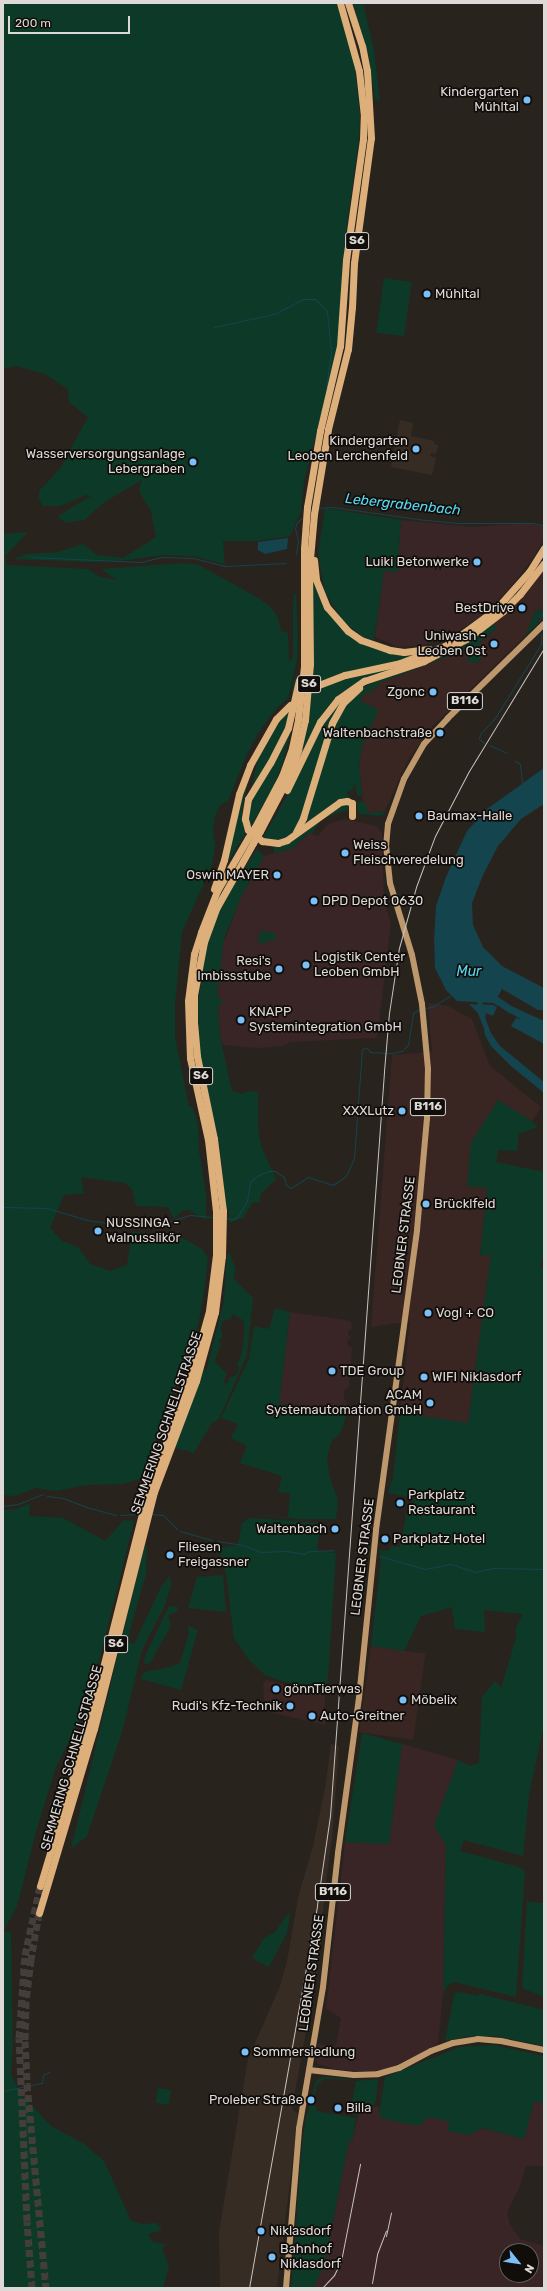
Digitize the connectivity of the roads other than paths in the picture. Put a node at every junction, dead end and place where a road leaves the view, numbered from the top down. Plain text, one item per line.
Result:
1 (340, 3) edge
2 (348, 3) edge
3 (544, 548) edge
4 (310, 550) junction
5 (544, 562) edge
6 (544, 624) edge
7 (456, 639) junction
8 (304, 666) junction
9 (379, 677) junction
10 (316, 686) dead end
11 (290, 705) dead end
12 (272, 811) junction
13 (352, 816) dead end
14 (258, 829) junction
15 (294, 835) junction
16 (251, 840) junction
17 (210, 906) junction
18 (219, 1211) junction
19 (167, 1447) junction
20 (140, 1530) junction
21 (40, 1886) tunnel mouth
22 (40, 1913) tunnel mouth
23 (544, 2050) edge
24 (309, 2070) junction
25 (286, 2288) edge

1 - 8 highway, SEMMERING SCHNELLSTRASSE / S6
2 - 4 highway, SEMMERING SCHNELLSTRASSE / S6
3 - 7 highway
4 - 7 highway
4 - 12 highway, SEMMERING SCHNELLSTRASSE / S6
5 - 9 highway
6 - 24 main road, LEOBNER STRASSE / B116
7 - 10 highway
8 - 14 highway, SEMMERING SCHNELLSTRASSE / S6
8 - 15 highway
9 - 12 highway
9 - 15 highway
11 - 17 highway
12 - 14 highway, SEMMERING SCHNELLSTRASSE / S6
13 - 15 highway
14 - 16 highway, SEMMERING SCHNELLSTRASSE / S6, bridge
16 - 17 highway, SEMMERING SCHNELLSTRASSE / S6
16 - 18 highway, SEMMERING SCHNELLSTRASSE / S6
17 - 18 highway, SEMMERING SCHNELLSTRASSE / S6
18 - 19 highway, SEMMERING SCHNELLSTRASSE / S6
18 - 19 highway, SEMMERING SCHNELLSTRASSE / S6
19 - 20 highway, SEMMERING SCHNELLSTRASSE / S6
20 - 21 highway, SEMMERING SCHNELLSTRASSE / S6
20 - 22 highway, SEMMERING SCHNELLSTRASSE / S6
23 - 24 main road
24 - 25 main road, B116

